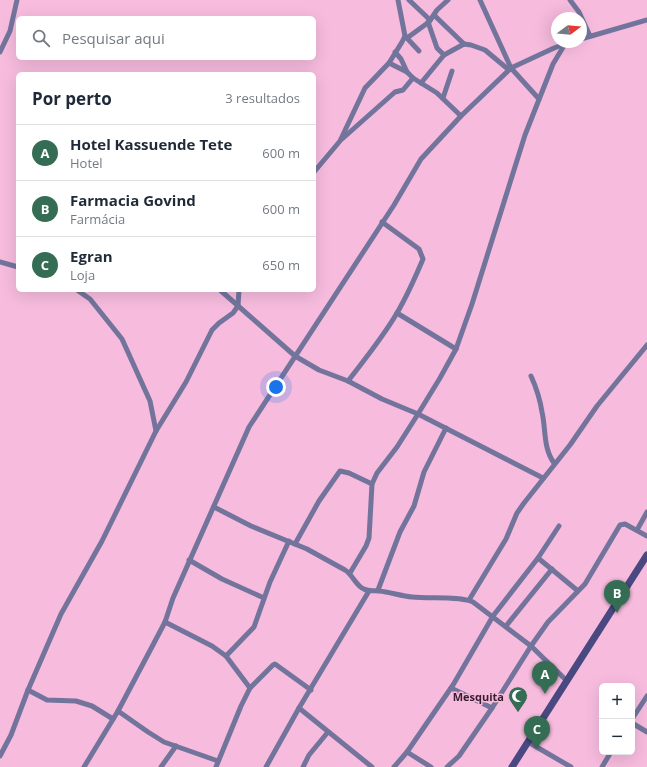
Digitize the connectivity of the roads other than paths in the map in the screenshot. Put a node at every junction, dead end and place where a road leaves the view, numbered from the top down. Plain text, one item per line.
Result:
1 (17, 0) edge
2 (398, 0) edge
3 (409, 0) edge
4 (448, 0) edge
5 (480, 0) edge
6 (570, 0) edge
7 (430, 19) junction
8 (647, 20) edge
9 (590, 36) junction
10 (406, 37) junction
11 (587, 37) edge
12 (464, 44) junction
13 (556, 48) edge
14 (563, 48) edge
15 (419, 51) dead end
16 (0, 52) edge
17 (395, 52) junction
18 (444, 55) junction
19 (389, 63) junction
20 (510, 69) junction
21 (452, 71) dead end
22 (408, 72) junction
23 (413, 78) junction
24 (421, 83) junction
25 (443, 98) junction
26 (539, 99) junction
27 (461, 116) junction
28 (340, 141) junction
29 (316, 170) edge
30 (382, 222) junction
31 (0, 262) edge
32 (16, 266) edge
33 (80, 292) edge
34 (222, 292) edge
35 (239, 292) edge
36 (238, 306) junction
37 (397, 313) junction
38 (647, 345) edge
39 (456, 349) junction
40 (296, 356) junction
41 (531, 376) dead end
42 (348, 381) junction
43 (418, 414) junction
44 (446, 428) junction
45 (156, 431) junction
46 (554, 463) junction
47 (543, 478) junction
48 (372, 484) junction
49 (214, 506) junction
50 (647, 512) edge
51 (559, 526) dead end
52 (637, 530) junction
53 (647, 536) edge
54 (289, 541) junction
55 (295, 544) junction
56 (647, 555) edge
57 (538, 558) junction
58 (189, 560) junction
59 (552, 569) junction
60 (350, 573) junction
61 (378, 590) junction
62 (369, 591) junction
63 (578, 591) junction
64 (264, 598) junction
65 (469, 600) junction
66 (493, 616) junction
67 (165, 622) junction
68 (506, 626) junction
69 (531, 646) junction
70 (226, 656) junction
71 (567, 681) junction
72 (250, 688) junction
73 (451, 688) junction
74 (28, 690) junction
75 (311, 690) junction
76 (647, 696) edge
77 (299, 708) junction
78 (492, 708) junction
79 (118, 711) junction
80 (635, 714) edge
81 (113, 719) junction
82 (635, 724) edge
83 (328, 732) junction
84 (647, 732) edge
85 (528, 742) junction
86 (176, 746) junction
87 (406, 752) junction
88 (609, 755) edge
89 (0, 756) edge
90 (218, 761) junction
91 (84, 767) edge
92 (161, 767) edge
93 (216, 767) edge
94 (266, 767) edge
95 (303, 767) edge
96 (372, 767) edge
97 (394, 767) edge
98 (431, 767) edge
99 (447, 767) edge
100 (512, 767) edge
101 (571, 767) edge
102 (602, 767) edge

1 - 16 street
2 - 10 street
3 - 7 street
4 - 7 street
5 - 20 street
6 - 9 street
7 - 10 street
7 - 12 street
7 - 18 street
8 - 9 street
9 - 11 street
10 - 15 street
10 - 17 street
12 - 18 street
12 - 20 street
13 - 20 street
14 - 26 street
17 - 19 street
17 - 22 street
18 - 24 street
19 - 22 street
19 - 28 street
20 - 26 street
20 - 27 street
21 - 25 street
22 - 23 street
23 - 24 street
23 - 28 street
24 - 25 street
25 - 27 street
26 - 39 street
27 - 30 street
28 - 29 street
30 - 37 street
30 - 40 street
31 - 32 street
33 - 45 street
34 - 36 street
35 - 36 street
36 - 40 street
36 - 45 street
37 - 39 street
37 - 42 street
38 - 46 street
39 - 43 street
40 - 42 street
40 - 49 street
41 - 46 street
42 - 43 street
43 - 44 street
43 - 48 street
44 - 47 street
44 - 61 street
45 - 74 street
46 - 47 street
47 - 65 street
48 - 55 street
48 - 60 street
49 - 54 street
49 - 58 street
50 - 52 street
51 - 57 street
52 - 53 street
52 - 63 street
54 - 55 street
54 - 64 street
55 - 60 street
56 - 71 street
57 - 59 street
57 - 66 street
58 - 64 street
58 - 67 street
59 - 63 street
59 - 68 street
60 - 62 street
61 - 62 street
61 - 65 street
62 - 75 street
63 - 69 street
64 - 70 street
65 - 66 street
66 - 68 street
66 - 73 street
67 - 70 street
67 - 79 street
68 - 69 street
69 - 71 street
69 - 78 street
70 - 72 street
71 - 85 street
72 - 75 street
72 - 90 street
73 - 78 street
73 - 87 street
74 - 81 street
74 - 89 street
75 - 77 street
76 - 80 street
77 - 83 street
77 - 94 street
78 - 99 street
79 - 81 street
79 - 86 street
81 - 91 street
82 - 84 street
83 - 95 street
83 - 96 street
85 - 100 street
85 - 101 street
86 - 90 street
86 - 92 street
87 - 97 street
87 - 98 street
88 - 102 street
90 - 93 street

